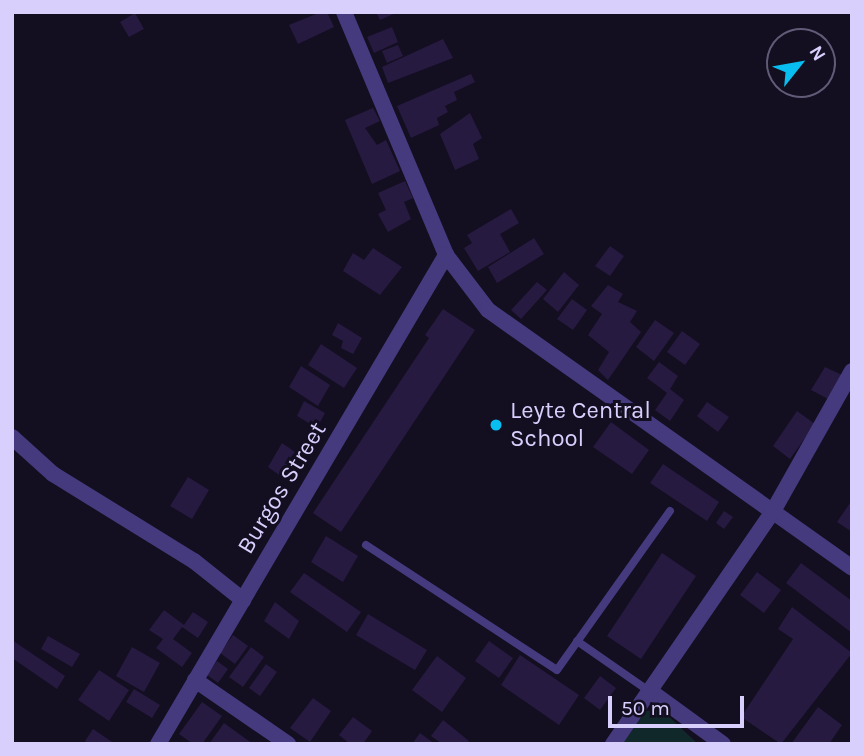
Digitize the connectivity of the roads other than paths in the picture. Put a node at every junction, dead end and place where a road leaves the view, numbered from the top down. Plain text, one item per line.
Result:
1 (344, 12) edge
2 (446, 255) junction
3 (852, 371) edge
4 (12, 437) edge
5 (670, 510) dead end
6 (772, 513) junction
7 (366, 545) dead end
8 (852, 568) edge
9 (243, 600) junction
10 (577, 641) junction
11 (195, 680) junction
12 (650, 691) junction
13 (158, 744) edge
14 (288, 744) edge
15 (613, 744) edge
16 (723, 744) edge

1 - 2 street
2 - 6 street
2 - 9 street, Burgos Street
3 - 6 street
4 - 9 street
5 - 10 lane
6 - 8 street
6 - 12 street
7 - 10 lane
9 - 11 street, Burgos Street
10 - 12 lane
11 - 13 street, Burgos Street
11 - 14 street
12 - 15 street
12 - 16 street

